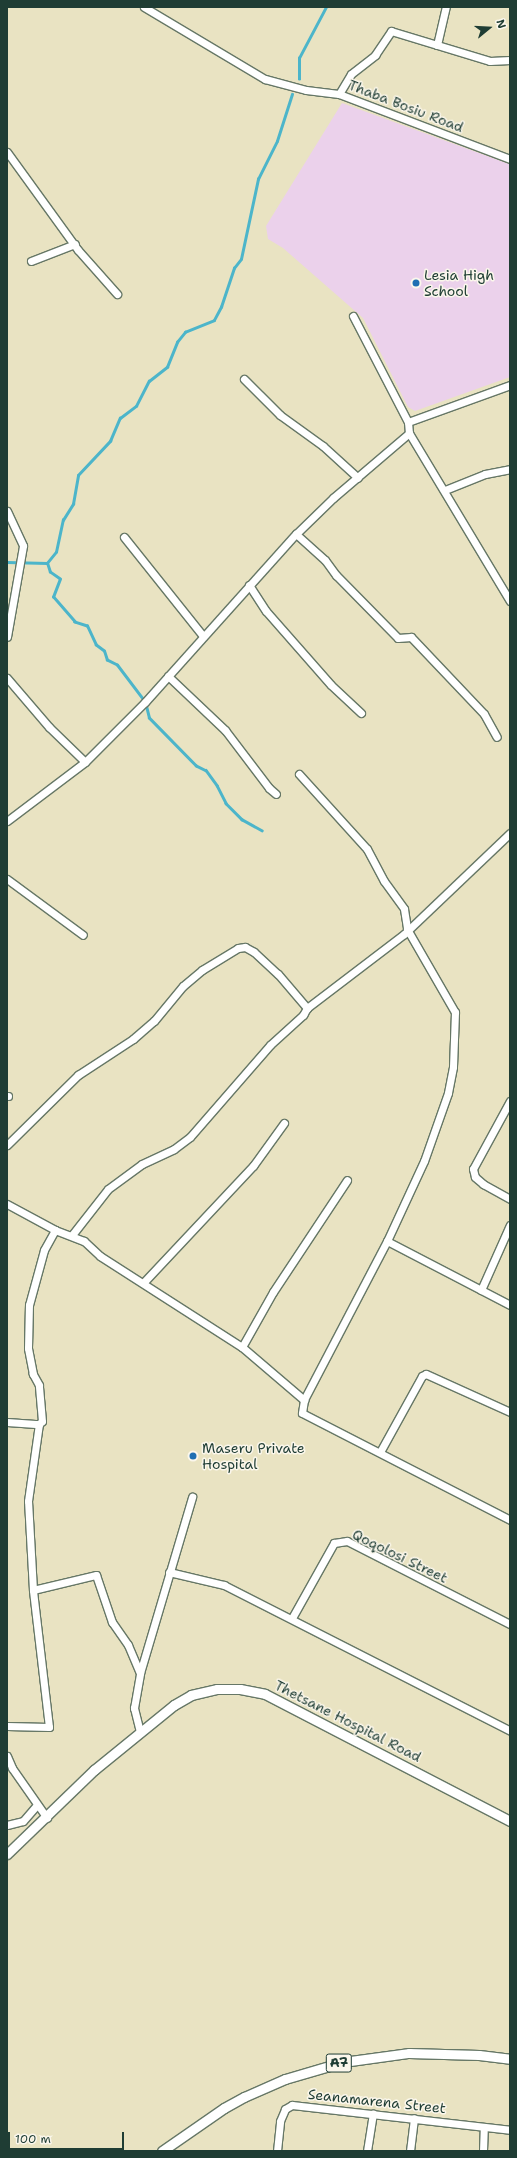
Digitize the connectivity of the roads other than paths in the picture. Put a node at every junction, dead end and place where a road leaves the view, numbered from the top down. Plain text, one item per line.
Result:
1 (144, 7) edge
2 (446, 7) edge
3 (437, 45) junction
4 (510, 60) edge
5 (339, 94) junction
6 (7, 152) edge
7 (510, 159) edge
8 (75, 244) junction
9 (31, 261) dead end
10 (117, 294) dead end
11 (354, 316) dead end
12 (244, 379) dead end
13 (510, 385) edge
14 (408, 422) junction
15 (409, 433) junction
16 (510, 469) edge
17 (358, 478) junction
18 (445, 490) junction
19 (7, 511) edge
20 (296, 534) junction
21 (124, 537) dead end
22 (249, 585) junction
23 (510, 601) edge
24 (203, 636) junction
25 (7, 637) edge
26 (168, 676) junction
27 (7, 678) edge
28 (361, 713) dead end
29 (497, 737) dead end
30 (85, 762) junction
31 (299, 774) dead end
32 (276, 794) dead end
33 (7, 822) edge
34 (510, 834) edge
35 (7, 879) edge
36 (407, 929) junction
37 (83, 935) dead end
38 (306, 1008) junction
39 (510, 1101) edge
40 (284, 1123) dead end
41 (7, 1145) edge
42 (347, 1180) dead end
43 (510, 1199) edge
44 (7, 1204) edge
45 (510, 1225) edge
46 (55, 1230) junction
47 (72, 1235) junction
48 (387, 1241) junction
49 (143, 1284) junction
50 (481, 1290) junction
51 (510, 1305) edge
52 (242, 1347) junction
53 (304, 1400) junction
54 (510, 1412) edge
55 (7, 1422) edge
56 (39, 1424) junction
57 (380, 1452) junction
58 (192, 1497) dead end
59 (510, 1520) edge
60 (169, 1572) junction
61 (33, 1590) junction
62 (292, 1618) junction
63 (510, 1624) edge
64 (140, 1673) junction
65 (7, 1726) edge
66 (510, 1731) edge
67 (140, 1732) junction
68 (7, 1756) edge
69 (37, 1805) junction
70 (48, 1818) junction
71 (510, 1821) edge
72 (7, 1826) edge
73 (7, 1854) edge
74 (510, 2059) edge
75 (373, 2113) junction
76 (414, 2118) junction
77 (484, 2127) junction
78 (510, 2130) edge
79 (162, 2151) edge
80 (277, 2151) edge
81 (367, 2151) edge
82 (410, 2151) edge
83 (483, 2151) edge

1 - 5 street, Thaba Bosiu Road
2 - 3 street
3 - 4 street
3 - 5 street
5 - 7 street, Thaba Bosiu Road
6 - 8 street
8 - 9 street
8 - 10 street
11 - 14 street
12 - 17 street
13 - 14 street
14 - 15 street
15 - 17 street
15 - 18 street
16 - 18 street
17 - 20 street
18 - 23 street
19 - 25 street
20 - 22 street
20 - 29 street
21 - 24 street
22 - 24 street
22 - 28 street
24 - 26 street
26 - 30 street
26 - 32 street
27 - 30 street
30 - 33 street
31 - 36 street
34 - 36 street
35 - 37 street
36 - 38 street
36 - 48 street
38 - 41 street
38 - 47 street
39 - 43 street
40 - 49 street
42 - 52 street
44 - 46 street
45 - 50 street
46 - 47 street
46 - 56 street
47 - 49 street
48 - 50 street
48 - 53 street
49 - 52 street
50 - 51 street
52 - 53 street
53 - 57 street
54 - 57 street
55 - 56 street
56 - 61 street
57 - 59 street
58 - 60 street
60 - 62 street
60 - 64 street
61 - 64 street
61 - 65 street
62 - 63 street, Qoqolosi Street
62 - 66 street
64 - 67 street
67 - 70 main road, Thetsane Hospital Road
67 - 71 main road, Thetsane Hospital Road
68 - 69 street
69 - 70 street
69 - 72 street
70 - 73 main road, Thetsane Hospital Road
74 - 79 main road, A7
75 - 76 street, Seanamarena Street
75 - 80 street, Seanamarena Street
75 - 81 street
76 - 77 street, Seanamarena Street
76 - 82 street
77 - 78 street, Seanamarena Street
77 - 83 street

